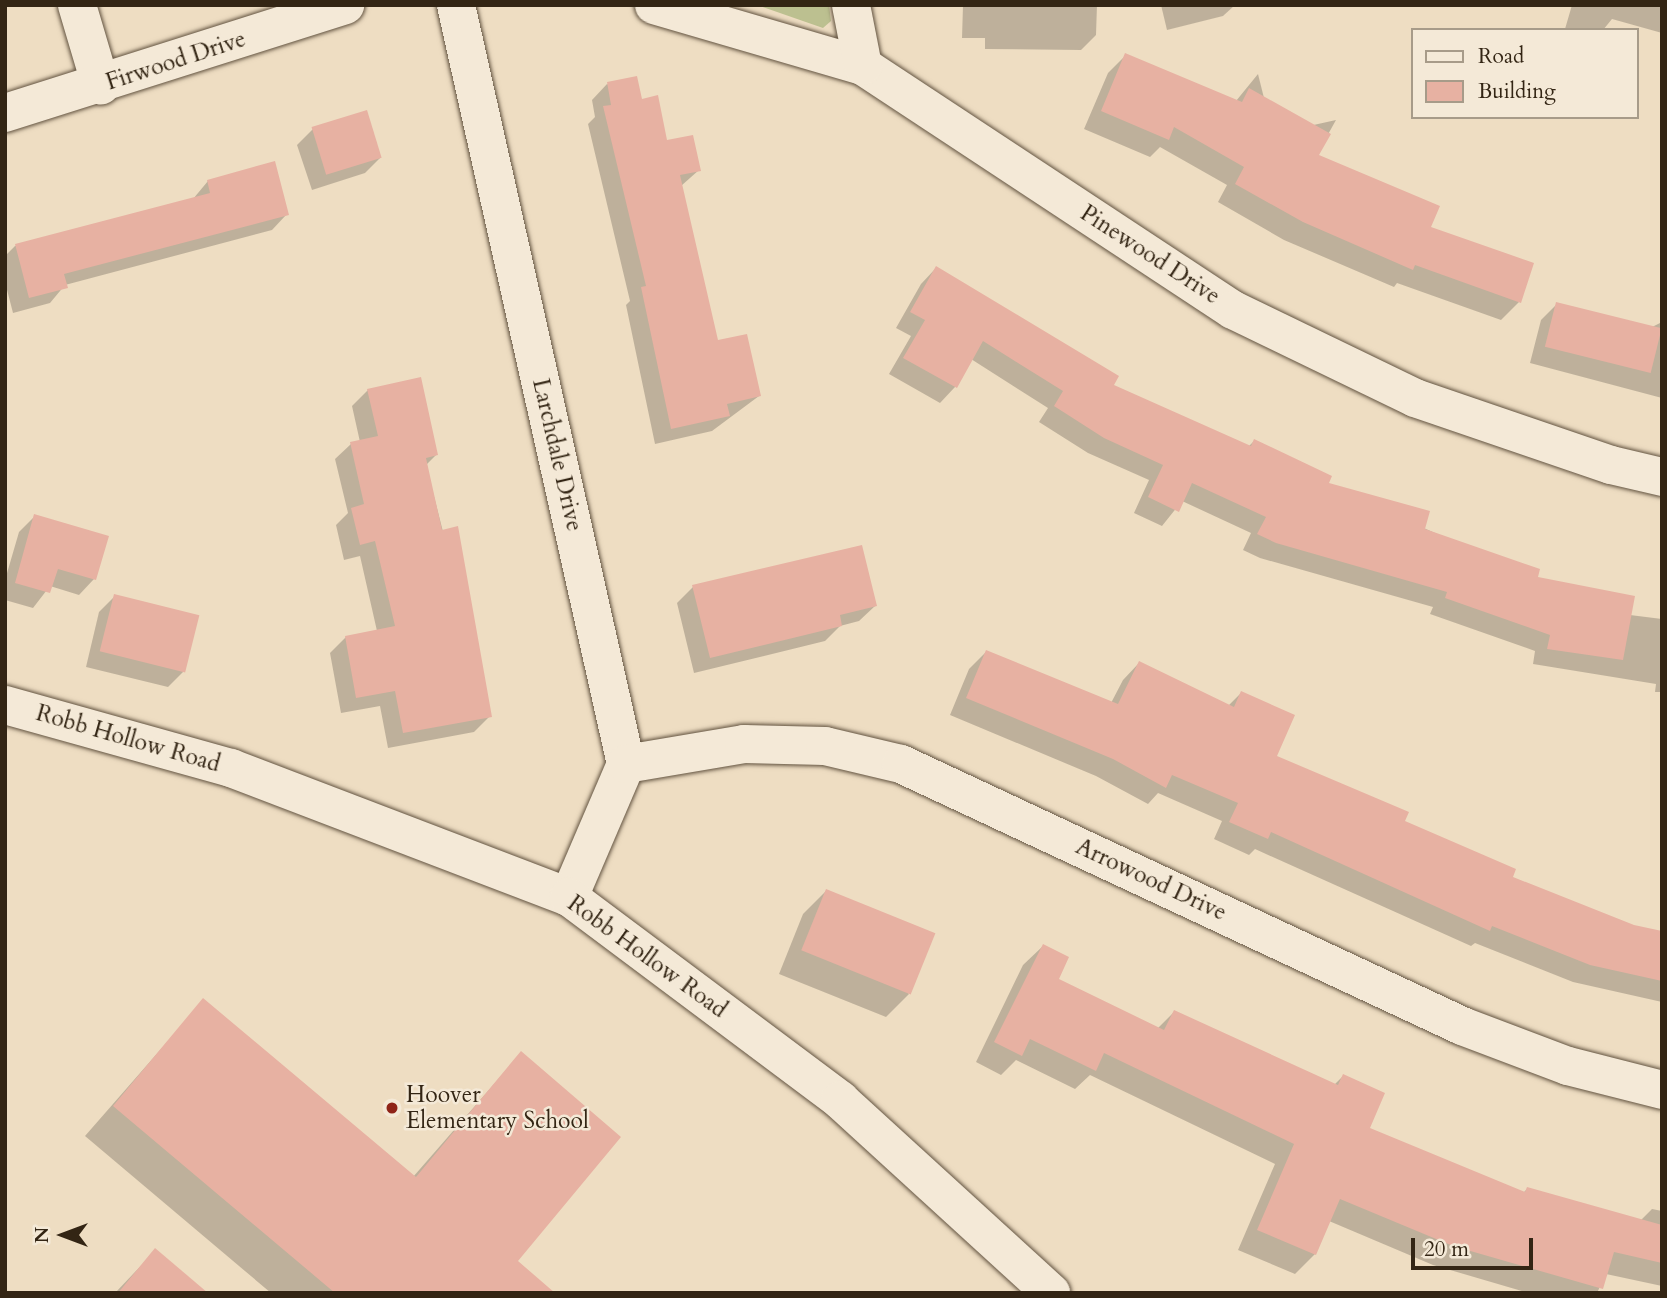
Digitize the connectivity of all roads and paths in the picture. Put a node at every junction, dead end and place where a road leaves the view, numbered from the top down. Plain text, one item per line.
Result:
1 (77, 5) edge
2 (345, 5) edge
3 (456, 5) edge
4 (654, 5) edge
5 (850, 5) edge
6 (863, 66) junction
7 (101, 86) junction
8 (5, 113) edge
9 (1662, 477) edge
10 (5, 705) edge
11 (626, 764) junction
12 (569, 897) junction
13 (1662, 1090) edge
14 (1051, 1293) edge

1 - 7 street
2 - 7 street, Firwood Drive
3 - 11 street, Larchdale Drive
4 - 6 street, Pinewood Drive
5 - 6 street
6 - 9 street, Pinewood Drive
7 - 8 street, Firwood Drive
10 - 12 street, Robb Hollow Road
11 - 12 street
11 - 13 street, Arrowood Drive
12 - 14 street, Robb Hollow Road

